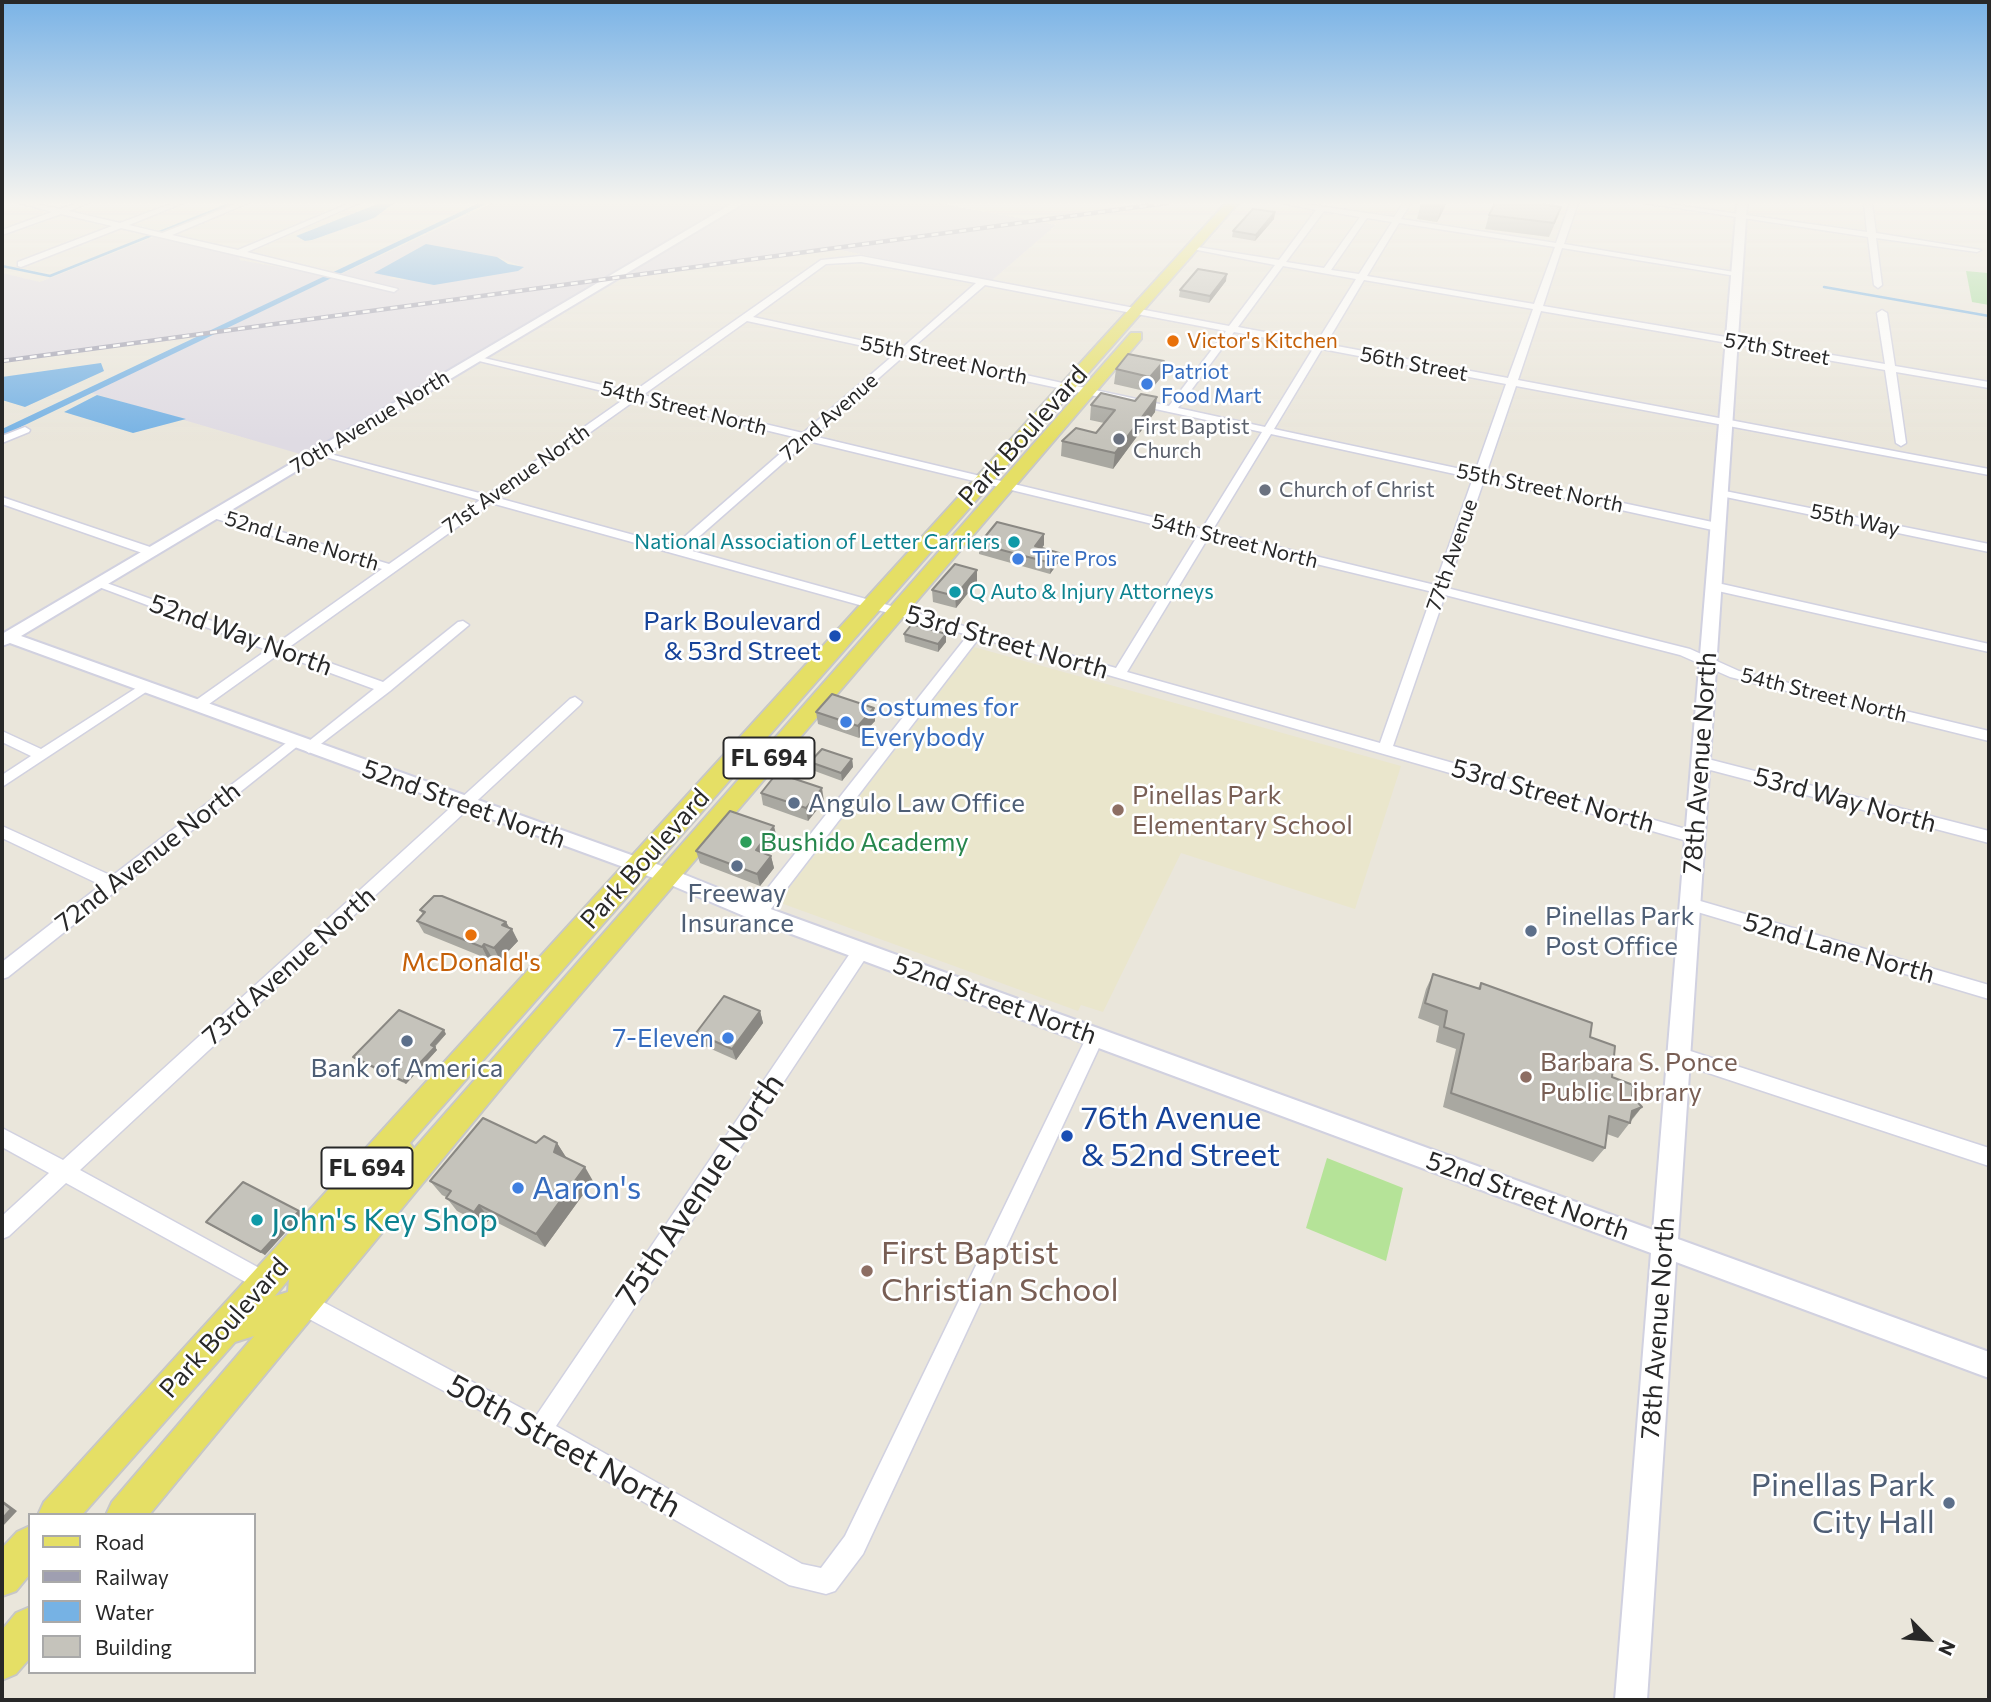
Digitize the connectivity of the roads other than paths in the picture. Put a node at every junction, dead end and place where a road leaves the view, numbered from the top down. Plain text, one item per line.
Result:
1 (369, 282) edge
2 (604, 282) edge
3 (796, 282) edge
4 (983, 282) edge
5 (985, 282) edge
6 (1161, 282) edge
7 (1267, 282) edge
8 (1359, 282) edge
9 (1394, 282) edge
10 (1546, 282) edge
11 (1735, 282) edge
12 (394, 289) dead end
13 (1538, 307) junction
14 (1158, 309) junction
15 (1136, 311) junction
16 (1882, 313) dead end
17 (747, 318) junction
18 (1231, 329) junction
19 (1731, 341) junction
20 (1319, 346) junction
21 (904, 352) junction
22 (478, 358) junction
23 (1890, 368) junction
24 (1512, 383) junction
25 (1989, 385) edge
26 (1068, 387) junction
27 (1088, 391) junction
28 (635, 395) junction
29 (1172, 409) junction
30 (1725, 423) junction
31 (25, 430) dead end
32 (1268, 430) junction
33 (805, 438) junction
34 (2, 440) edge
35 (1901, 443) dead end
36 (319, 453) junction
37 (1989, 472) edge
38 (1480, 475) junction
39 (984, 480) junction
40 (1006, 485) junction
41 (1720, 493) junction
42 (489, 499) junction
43 (2, 500) edge
44 (214, 515) junction
45 (1717, 527) junction
46 (1204, 535) junction
47 (1989, 548) edge
48 (675, 551) junction
49 (152, 552) junction
50 (390, 568) junction
51 (97, 584) junction
52 (1713, 586) junction
53 (1440, 590) junction
54 (873, 604) junction
55 (897, 611) junction
56 (463, 625) dead end
57 (976, 633) junction
58 (4, 638) edge
59 (280, 648) junction
60 (1989, 648) edge
61 (1707, 663) junction
62 (1119, 674) junction
63 (144, 687) junction
64 (385, 688) junction
65 (575, 702) dead end
66 (197, 706) junction
67 (2, 736) edge
68 (1989, 736) edge
69 (302, 745) junction
70 (1385, 749) junction
71 (42, 755) junction
72 (1700, 762) junction
73 (2, 782) edge
74 (466, 805) junction
75 (2, 832) edge
76 (1694, 837) junction
77 (1989, 837) edge
78 (653, 870) junction
79 (114, 884) junction
80 (1690, 904) junction
81 (758, 913) junction
82 (861, 951) junction
83 (2, 972) edge
84 (1989, 992) edge
85 (1095, 1037) junction
86 (1678, 1055) junction
87 (410, 1119) junction
88 (2, 1138) edge
89 (1989, 1157) edge
90 (64, 1172) junction
91 (2, 1229) edge
92 (1664, 1246) junction
93 (265, 1282) junction
94 (304, 1304) junction
95 (223, 1329) junction
96 (1989, 1365) edge
97 (540, 1430) junction
98 (59, 1513) edge
99 (127, 1513) edge
100 (28, 1547) edge
101 (2, 1577) edge
102 (28, 1629) edge
103 (2, 1660) edge
104 (1631, 1700) edge

1 - 12 street
2 - 22 street, 70th Avenue North
3 - 17 street, 71st Avenue North
4 - 21 street, 72nd Avenue
5 - 15 street, 56th Street
6 - 15 main road, Park Boulevard / FL 694
7 - 18 street
8 - 20 street
9 - 13 street, 57th Street
10 - 13 street, 77th Avenue
11 - 19 street, 78th Avenue North
13 - 19 street, 57th Street
13 - 24 street, 77th Avenue
14 - 15 street, 56th Street
14 - 18 street, 56th Street
14 - 27 main road, Park Boulevard / FL 694
15 - 26 main road, Park Boulevard / FL 694
16 - 23 street
17 - 21 street, 55th Street North
17 - 28 street, 71st Avenue North
18 - 20 street, 56th Street
18 - 29 street
19 - 23 street, 57th Street
19 - 30 street, 78th Avenue North
20 - 24 street, 56th Street
20 - 32 street
21 - 26 street, 55th Street North
21 - 33 street, 72nd Avenue
22 - 28 street, 54th Street North
22 - 36 street, 70th Avenue North
23 - 25 street, 57th Street
23 - 35 street
24 - 30 street, 56th Street
24 - 38 street, 77th Avenue
26 - 27 street, 55th Street North
26 - 39 main road, Park Boulevard / FL 694
27 - 29 street, 55th Street North
27 - 40 main road, Park Boulevard / FL 694
28 - 33 street, 54th Street North
28 - 42 street, 71st Avenue North
29 - 32 street, 55th Street North
30 - 37 street, 56th Street
30 - 41 street, 78th Avenue North
31 - 34 street
32 - 38 street, 55th Street North
32 - 46 street
33 - 39 street, 54th Street North
33 - 48 street, 72nd Avenue
36 - 42 street, 53rd Street North
36 - 44 street, 70th Avenue North
38 - 45 street, 55th Street North
38 - 53 street, 77th Avenue
39 - 40 street, 54th Street North
39 - 54 main road, Park Boulevard / FL 694
40 - 46 street, 54th Street North
40 - 55 main road, Park Boulevard / FL 694
41 - 45 street, 78th Avenue North
41 - 47 street, 55th Way
42 - 48 street, 53rd Street North
42 - 50 street, 71st Avenue North
43 - 49 street, 52nd Way North
44 - 49 street, 70th Avenue North
44 - 50 street, 52nd Lane North
45 - 52 street, 78th Avenue North
46 - 53 street, 54th Street North
46 - 62 street
48 - 54 street, 53rd Street North
49 - 51 street, 70th Avenue North
50 - 59 street, 71st Avenue North
51 - 58 street, 70th Avenue North
51 - 59 street, 52nd Way North
52 - 60 street
52 - 61 street, 78th Avenue North
53 - 61 street, 54th Street North
53 - 70 street, 77th Avenue
54 - 55 street, 53rd Street North
54 - 78 main road, Park Boulevard / FL 694
55 - 57 street, 53rd Street North
55 - 78 main road, Park Boulevard / FL 694
56 - 64 street, 72nd Avenue North
57 - 62 street, 53rd Street North
57 - 81 street
58 - 63 street, 52nd Street North
59 - 64 street, 52nd Way North
59 - 66 street, 71st Avenue North
61 - 68 street, 54th Street North
61 - 72 street, 78th Avenue North
62 - 70 street, 53rd Street North
63 - 66 street, 52nd Street North
63 - 71 street
64 - 69 street, 72nd Avenue North
65 - 74 street, 73rd Avenue North
66 - 69 street, 52nd Street North
67 - 71 street
69 - 74 street, 52nd Street North
69 - 79 street, 72nd Avenue North
70 - 76 street, 53rd Street North
71 - 73 street
72 - 76 street, 78th Avenue North
72 - 77 street, 53rd Way North
74 - 78 street, 52nd Street North
74 - 90 street, 73rd Avenue North
75 - 79 street
76 - 80 street, 78th Avenue North
78 - 81 street, 52nd Street North
78 - 87 main road, Park Boulevard / FL 694
78 - 94 main road, Park Boulevard / FL 694
79 - 83 street, 72nd Avenue North
80 - 84 street, 52nd Lane North
80 - 86 street, 78th Avenue North
81 - 82 street, 52nd Street North
82 - 85 street, 52nd Street North
82 - 97 street, 75th Avenue North
85 - 92 street, 52nd Street North
85 - 97 street, 50th Street North
86 - 89 street
86 - 92 street, 78th Avenue North
87 - 93 main road, Park Boulevard / FL 694
87 - 94 main road
88 - 90 street
90 - 91 street, 73rd Avenue North
90 - 93 street
92 - 96 street, 52nd Street North
92 - 104 street, 78th Avenue North
93 - 95 main road, Park Boulevard / FL 694
94 - 95 main road
94 - 97 street, 50th Street North
94 - 99 main road, Park Boulevard / FL 694
95 - 98 main road, Park Boulevard / FL 694
100 - 101 main road
102 - 103 main road

